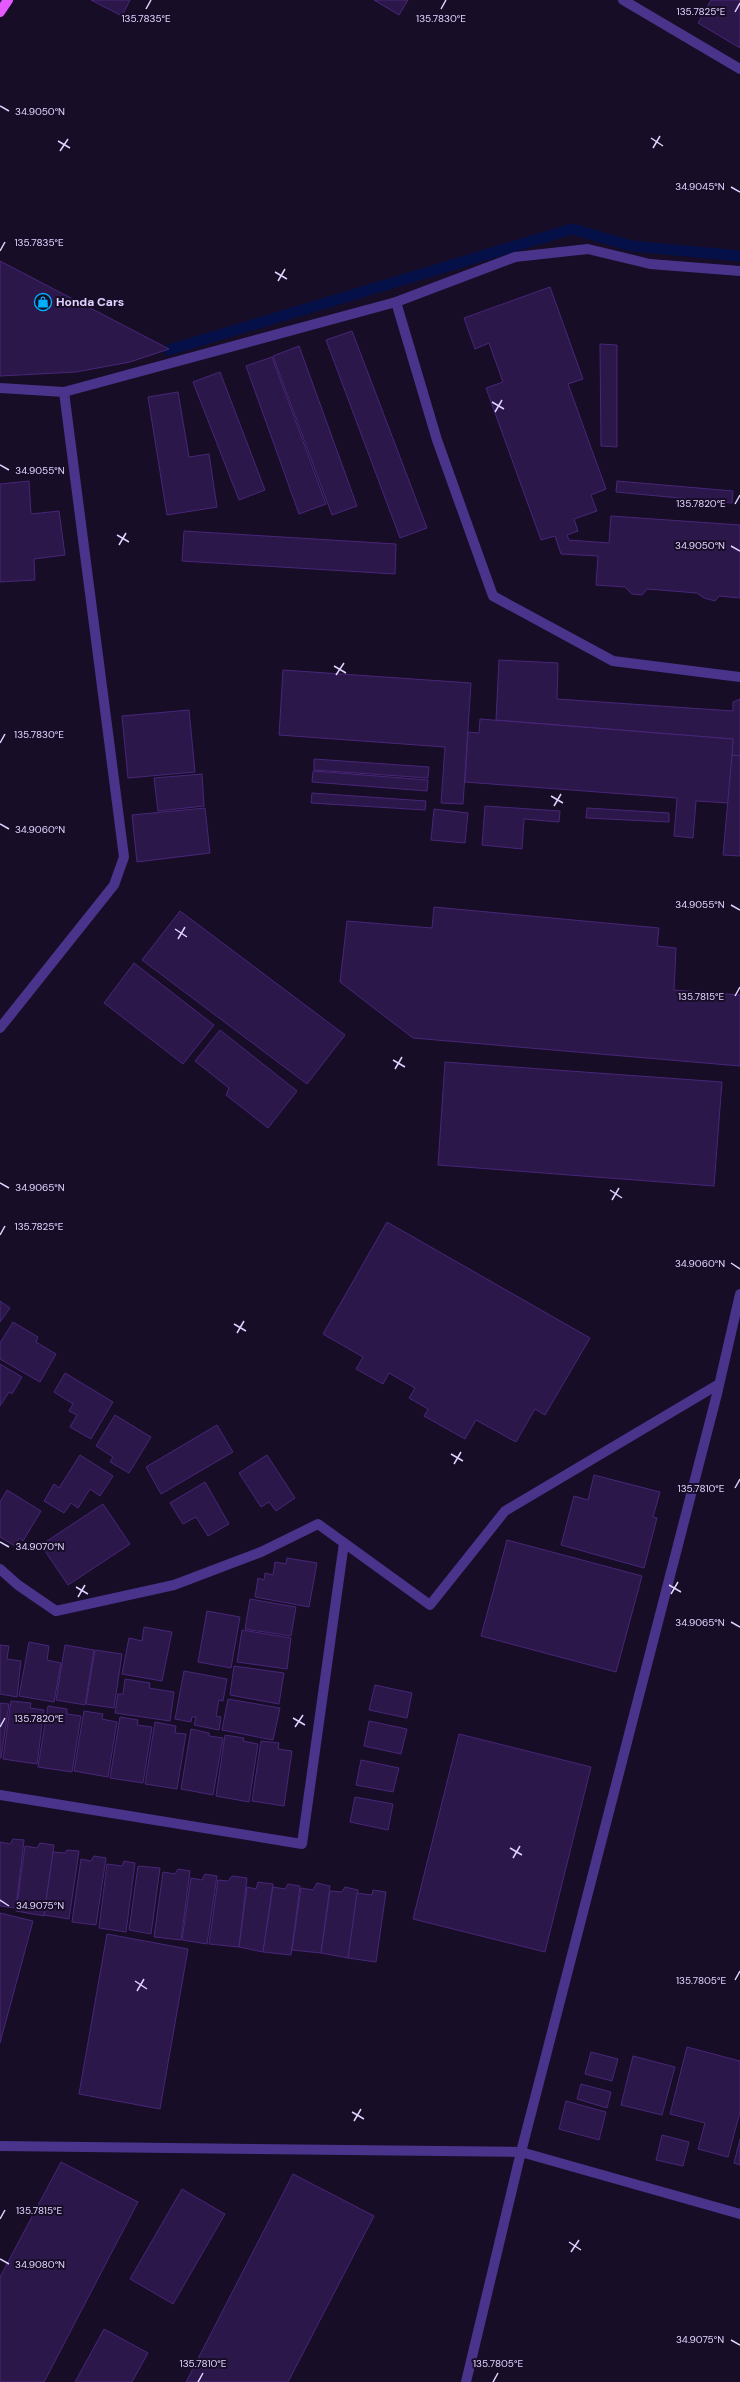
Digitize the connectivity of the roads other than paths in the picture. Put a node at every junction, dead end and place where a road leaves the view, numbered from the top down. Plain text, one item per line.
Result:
1 (8, 0) edge
2 (623, 0) edge
3 (0, 12) edge
4 (740, 68) edge
5 (740, 271) edge
6 (396, 302) junction
7 (0, 388) edge
8 (64, 392) junction
9 (740, 677) edge
10 (0, 1028) edge
11 (740, 1294) edge
12 (719, 1384) junction
13 (344, 1543) junction
14 (0, 1569) edge
15 (0, 1796) edge
16 (0, 2146) edge
17 (521, 2152) junction
18 (740, 2214) edge
19 (466, 2382) edge

1 - 3 main road
2 - 4 street
5 - 6 street
6 - 8 street
6 - 9 street
7 - 8 street
8 - 10 street
11 - 12 street
12 - 13 street
12 - 17 street
13 - 14 street
13 - 15 street
16 - 17 street
17 - 18 street
17 - 19 street

